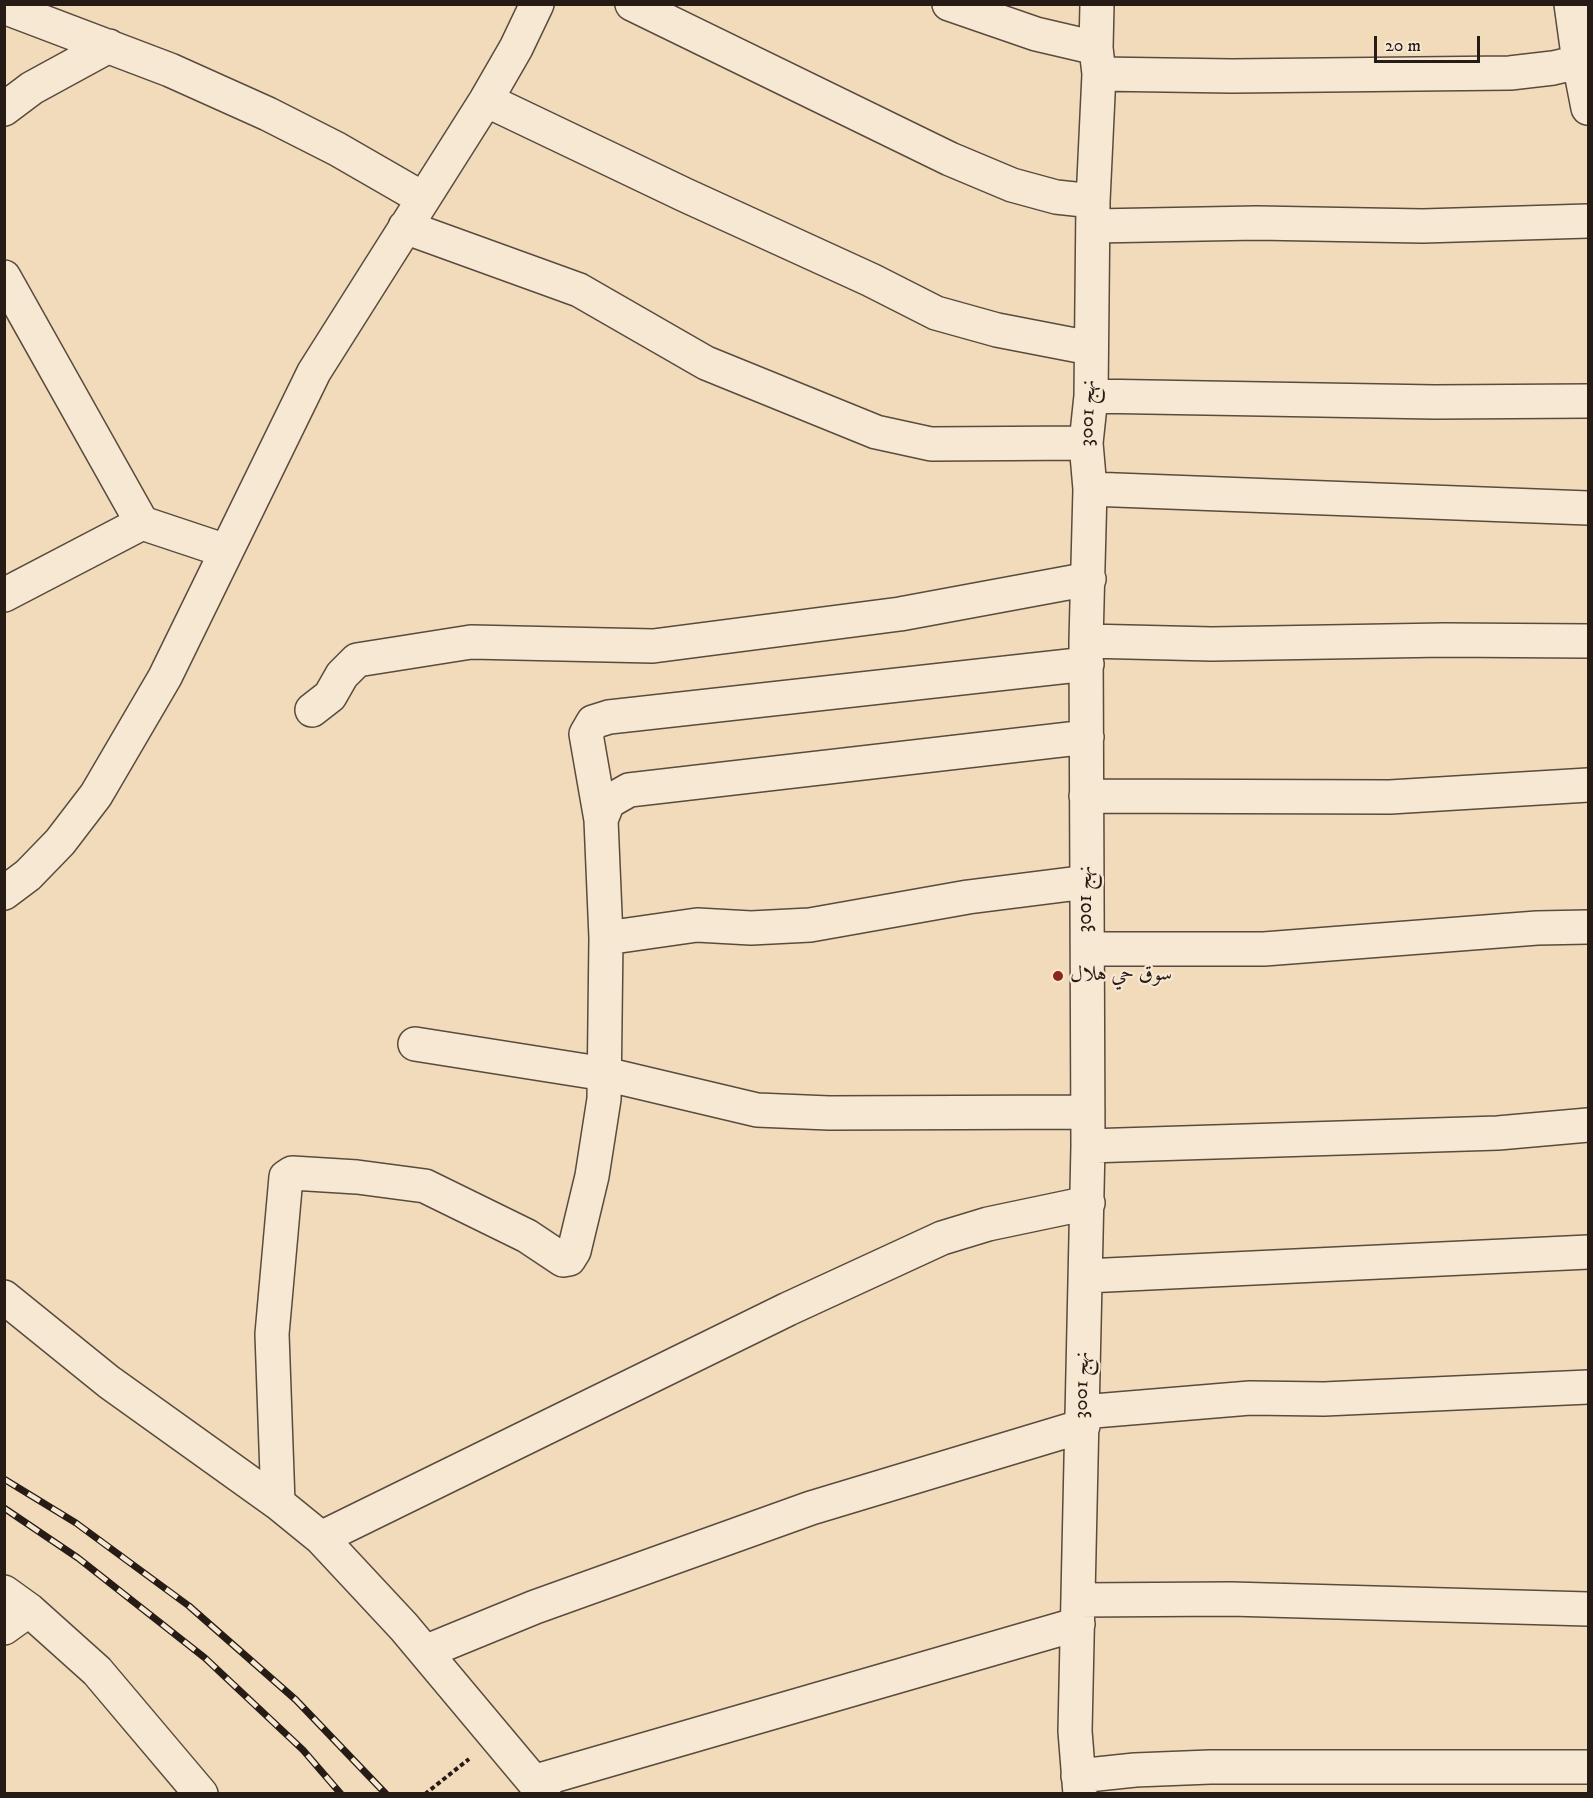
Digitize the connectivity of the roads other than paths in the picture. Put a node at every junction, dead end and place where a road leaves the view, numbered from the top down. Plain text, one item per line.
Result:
1 (537, 4) edge
2 (632, 4) edge
3 (950, 4) edge
4 (1097, 4) edge
5 (1571, 4) edge
6 (4, 7) edge
7 (109, 46) junction
8 (1581, 48) edge
9 (1097, 61) junction
10 (486, 100) junction
11 (1588, 108) edge
12 (4, 109) edge
13 (422, 198) junction
14 (1093, 214) junction
15 (1588, 221) edge
16 (405, 227) junction
17 (4, 277) edge
18 (1090, 348) junction
19 (1091, 396) junction
20 (1588, 401) edge
21 (1086, 443) junction
22 (1090, 489) junction
23 (1588, 508) edge
24 (142, 523) junction
25 (226, 551) junction
26 (1089, 579) junction
27 (4, 595) edge
28 (1588, 641) edge
29 (1086, 653) junction
30 (312, 710) dead end
31 (1087, 737) junction
32 (1588, 784) edge
33 (1086, 796) junction
34 (601, 820) junction
35 (1087, 882) junction
36 (4, 893) edge
37 (1588, 927) edge
38 (606, 938) junction
39 (1088, 949) junction
40 (415, 1044) dead end
41 (605, 1074) junction
42 (1088, 1112) junction
43 (1588, 1125) edge
44 (1089, 1146) junction
45 (1088, 1203) junction
46 (1588, 1252) edge
47 (1086, 1276) junction
48 (4, 1297) edge
49 (1588, 1387) edge
50 (1082, 1419) junction
51 (278, 1503) junction
52 (321, 1538) junction
53 (1588, 1609) edge
54 (13, 1610) edge
55 (1079, 1612) junction
56 (425, 1652) junction
57 (1573, 1776) edge
58 (1079, 1785) edge
59 (540, 1787) edge
60 (201, 1794) edge

1 - 10 street
2 - 14 street
3 - 9 street
4 - 9 street, نهج 3001
5 - 8 street
6 - 7 street
7 - 12 street
7 - 13 street
8 - 9 street
8 - 11 street
9 - 14 street, نهج 3001
10 - 13 street
10 - 18 street
13 - 16 street
14 - 15 street
14 - 18 street, نهج 3001
16 - 21 street
16 - 25 street
17 - 24 street
18 - 19 street, نهج 3001
19 - 20 street
19 - 21 street, نهج 3001
21 - 22 street, نهج 3001
22 - 23 street
22 - 26 street, نهج 3001
24 - 25 street
24 - 27 street
25 - 36 street
26 - 29 street, نهج 3001
26 - 30 street
28 - 29 street
29 - 31 street, نهج 3001
29 - 34 street
31 - 33 street, نهج 3001
31 - 34 street
32 - 33 street
33 - 35 street, نهج 3001
34 - 38 street
35 - 38 street
35 - 39 street, نهج 3001
37 - 39 street
38 - 41 street
39 - 42 street, نهج 3001
40 - 41 street
41 - 42 street
41 - 51 street
42 - 44 street, نهج 3001
43 - 44 street
44 - 45 street, نهج 3001
45 - 47 street, نهج 3001
45 - 52 street
46 - 47 street
47 - 50 street, نهج 3001
48 - 51 street
49 - 50 street
50 - 55 street, نهج 3001
50 - 56 street
51 - 52 street
52 - 56 street
53 - 55 street
54 - 60 street
55 - 58 street, نهج 3001
55 - 59 street
56 - 59 street
57 - 58 street

